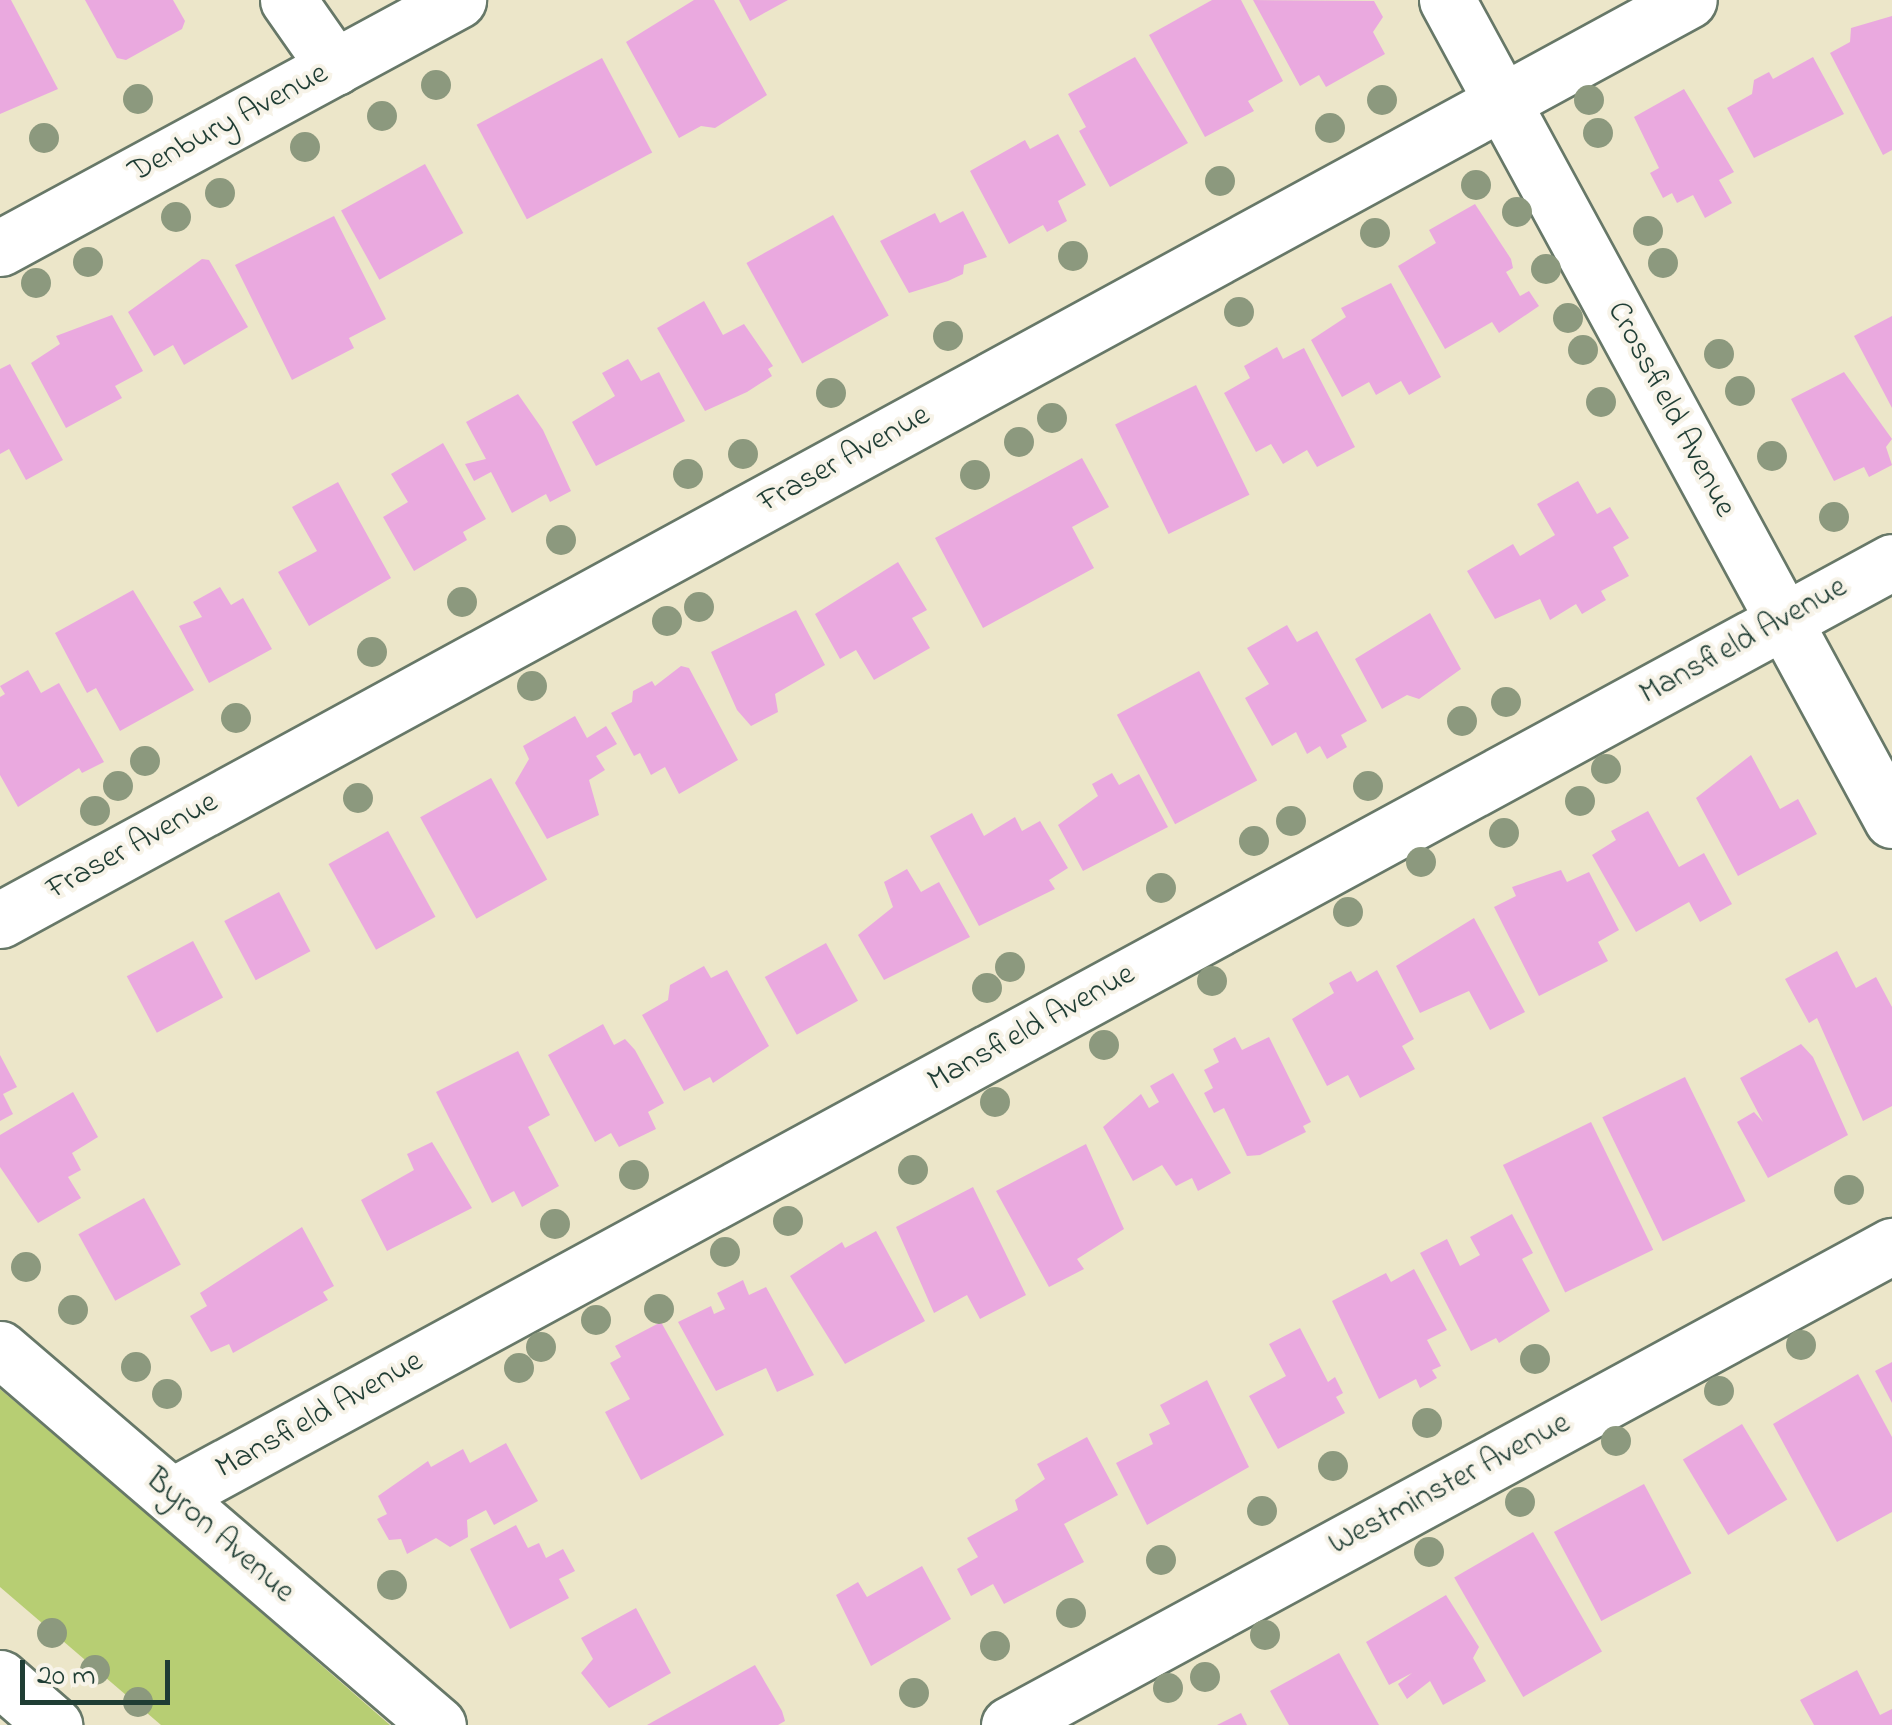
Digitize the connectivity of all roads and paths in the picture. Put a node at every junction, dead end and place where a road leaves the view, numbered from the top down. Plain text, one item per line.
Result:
1 (288, 0) edge
2 (458, 0) edge
3 (1447, 0) edge
4 (1689, 0) edge
5 (335, 67) junction
6 (1503, 102) junction
7 (0, 248) edge
8 (1892, 562) edge
9 (1784, 620) junction
10 (1892, 820) edge
11 (0, 920) edge
12 (1892, 1246) edge
13 (0, 1349) edge
14 (172, 1496) junction
15 (0, 1678) edge
16 (54, 1725) edge
17 (438, 1725) edge
18 (1008, 1725) edge

1 - 5 street
2 - 5 street, Denbury Avenue
3 - 6 street, Crossfield Avenue
4 - 6 street, Fraser Avenue
5 - 7 street, Denbury Avenue
6 - 9 street, Crossfield Avenue
6 - 11 street, Fraser Avenue
8 - 9 street, Mansfield Avenue
9 - 10 street, Crossfield Avenue
9 - 14 street, Mansfield Avenue
12 - 18 street, Westminster Avenue
13 - 14 street, Byron Avenue
14 - 17 street, Byron Avenue
15 - 16 street

